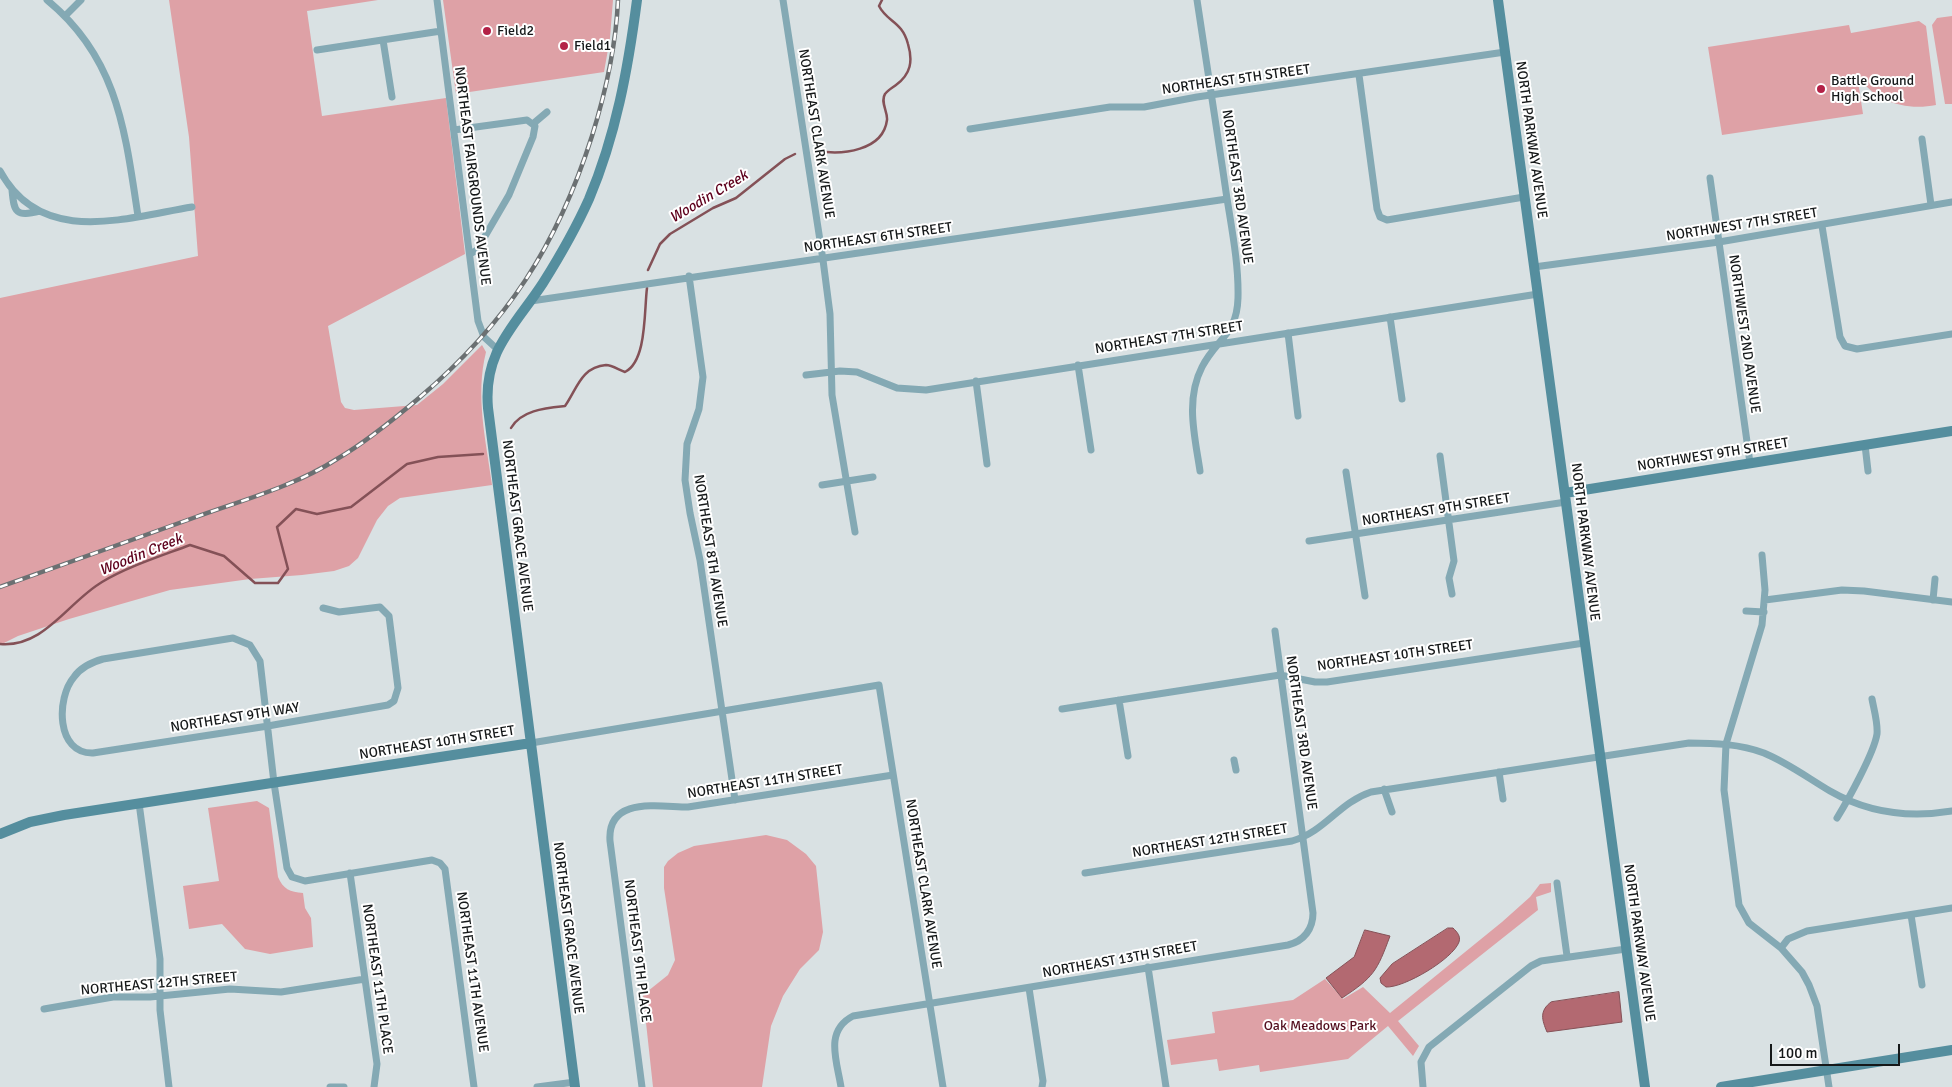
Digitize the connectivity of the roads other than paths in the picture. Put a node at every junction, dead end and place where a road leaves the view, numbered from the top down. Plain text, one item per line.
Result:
1 (47, 0) edge
2 (81, 0) edge
3 (437, 0) edge
4 (638, 0) edge
5 (782, 0) edge
6 (1197, 0) edge
7 (1498, 0) edge
8 (66, 16) junction
9 (441, 31) junction
10 (383, 40) junction
11 (317, 50) dead end
12 (1505, 52) junction
13 (1359, 75) junction
14 (1212, 95) junction
15 (392, 97) dead end
16 (547, 112) dead end
17 (534, 123) junction
18 (970, 129) dead end
19 (454, 130) junction
20 (1922, 139) dead end
21 (0, 171) edge
22 (1710, 178) dead end
23 (12, 189) junction
24 (1524, 197) junction
25 (1227, 199) junction
26 (1952, 202) edge
27 (1931, 205) junction
28 (192, 207) dead end
29 (40, 211) junction
30 (138, 216) junction
31 (1822, 226) junction
32 (1719, 242) junction
33 (470, 254) junction
34 (823, 260) junction
35 (1534, 267) junction
36 (689, 276) junction
37 (1538, 294) junction
38 (532, 301) junction
39 (1390, 317) junction
40 (1288, 333) junction
41 (1952, 334) edge
42 (1219, 344) junction
43 (497, 349) junction
44 (1078, 365) junction
45 (831, 372) junction
46 (806, 375) dead end
47 (976, 381) junction
48 (1402, 399) dead end
49 (1298, 416) dead end
50 (1952, 431) edge
51 (1865, 445) junction
52 (1091, 450) dead end
53 (1440, 456) dead end
54 (1750, 463) junction
55 (987, 464) dead end
56 (1200, 471) dead end
57 (1868, 471) dead end
58 (1346, 472) dead end
59 (873, 477) dead end
60 (847, 481) junction
61 (822, 484) dead end
62 (1566, 498) junction
63 (1449, 521) junction
64 (855, 532) dead end
65 (1355, 534) junction
66 (1309, 541) dead end
67 (1762, 554) dead end
68 (1934, 579) dead end
69 (1452, 594) dead end
70 (1365, 596) dead end
71 (1765, 600) junction
72 (1933, 600) junction
73 (1952, 602) edge
74 (323, 608) dead end
75 (1746, 610) dead end
76 (1764, 612) junction
77 (1275, 631) dead end
78 (1584, 643) junction
79 (1280, 675) junction
80 (879, 686) joint
81 (1119, 700) junction
82 (1872, 700) dead end
83 (1062, 709) dead end
84 (722, 710) junction
85 (268, 726) junction
86 (530, 743) junction
87 (1726, 744) junction
88 (1128, 756) dead end
89 (1599, 756) junction
90 (1234, 760) dead end
91 (1236, 770) dead end
92 (1499, 772) junction
93 (893, 775) junction
94 (274, 783) junction
95 (1384, 789) junction
96 (1503, 799) dead end
97 (735, 800) junction
98 (1848, 800) junction
99 (139, 803) junction
100 (1952, 811) edge
101 (1392, 812) dead end
102 (1837, 818) dead end
103 (614, 820) joint
104 (0, 834) edge
105 (1303, 838) junction
106 (1085, 873) dead end
107 (350, 874) junction
108 (1557, 883) dead end
109 (1952, 908) edge
110 (1911, 915) junction
111 (1781, 948) junction
112 (1626, 949) junction
113 (1567, 956) junction
114 (1148, 967) junction
115 (365, 979) junction
116 (1922, 984) dead end
117 (1028, 988) junction
118 (161, 996) junction
119 (930, 1003) junction
120 (44, 1008) dead end
121 (1952, 1050) edge
122 (1826, 1070) junction
123 (575, 1085) edge
124 (169, 1087) edge
125 (330, 1087) edge
126 (344, 1087) edge
127 (374, 1087) edge
128 (474, 1087) edge
129 (537, 1087) edge
130 (642, 1087) edge
131 (841, 1087) edge
132 (943, 1087) edge
133 (1042, 1087) edge
134 (1166, 1087) edge
135 (1424, 1087) edge
136 (1645, 1087) edge
137 (1721, 1087) edge
138 (1829, 1087) edge

1 - 8 street
2 - 8 street
3 - 9 street, NORTHEAST FAIRGROUNDS AVENUE
4 - 38 street, NORTHEAST GRACE AVENUE
5 - 34 street, NORTHEAST CLARK AVENUE
6 - 14 street, NORTHEAST 3RD AVENUE
7 - 12 street, NORTH PARKWAY AVENUE
8 - 30 street
9 - 10 street
9 - 19 street, NORTHEAST FAIRGROUNDS AVENUE
10 - 11 street
10 - 15 street
12 - 13 street, NORTHEAST 5TH STREET
12 - 24 street, NORTH PARKWAY AVENUE
13 - 14 street, NORTHEAST 5TH STREET
13 - 24 street
14 - 18 street, NORTHEAST 5TH STREET
14 - 25 street, NORTHEAST 3RD AVENUE
16 - 17 street
17 - 19 street
17 - 33 street
19 - 33 street, NORTHEAST FAIRGROUNDS AVENUE
20 - 27 street
21 - 23 street
22 - 32 street, NORTHWEST 2ND AVENUE
23 - 29 street
23 - 29 street
24 - 35 street, NORTH PARKWAY AVENUE
25 - 34 street, NORTHEAST 6TH STREET
25 - 42 street, NORTHEAST 3RD AVENUE
26 - 27 street, NORTHWEST 7TH STREET
27 - 31 street, NORTHWEST 7TH STREET
28 - 30 street
29 - 30 street
31 - 32 street, NORTHWEST 7TH STREET
31 - 41 street
32 - 35 street, NORTHWEST 7TH STREET
32 - 54 street, NORTHWEST 2ND AVENUE
33 - 43 street, NORTHEAST FAIRGROUNDS AVENUE
34 - 36 street, NORTHEAST 6TH STREET
34 - 45 street, NORTHEAST CLARK AVENUE
35 - 37 street, NORTH PARKWAY AVENUE
36 - 38 street, NORTHEAST 6TH STREET
36 - 84 street, NORTHEAST 8TH AVENUE
37 - 39 street, NORTHEAST 7TH STREET
37 - 62 street, NORTH PARKWAY AVENUE
38 - 43 street, NORTHEAST GRACE AVENUE
39 - 40 street, NORTHEAST 7TH STREET
39 - 48 street
40 - 42 street, NORTHEAST 7TH STREET
40 - 49 street
42 - 44 street, NORTHEAST 7TH STREET
42 - 56 street, NORTHEAST 3RD AVENUE
43 - 86 street, NORTHEAST GRACE AVENUE
44 - 47 street, NORTHEAST 7TH STREET
44 - 52 street
45 - 46 street, NORTHEAST 7TH STREET
45 - 47 street, NORTHEAST 7TH STREET
45 - 60 street, NORTHEAST CLARK AVENUE
47 - 55 street
50 - 51 street, NORTHWEST 9TH STREET
51 - 54 street, NORTHWEST 9TH STREET
51 - 57 street
53 - 63 street
54 - 62 street, NORTHWEST 9TH STREET
58 - 65 street
59 - 60 street
60 - 61 street
60 - 64 street, NORTHEAST CLARK AVENUE
62 - 63 street, NORTHEAST 9TH STREET
62 - 78 street, NORTH PARKWAY AVENUE
63 - 65 street, NORTHEAST 9TH STREET
63 - 69 street
65 - 66 street, NORTHEAST 9TH STREET
65 - 70 street
67 - 71 street
68 - 72 street
71 - 72 street
71 - 76 street
72 - 73 street
74 - 85 street, NORTHEAST 9TH WAY
75 - 76 street
76 - 87 street
77 - 79 street, NORTHEAST 3RD AVENUE
78 - 79 street, NORTHEAST 10TH STREET
78 - 89 street, NORTH PARKWAY AVENUE
79 - 81 street, NORTHEAST 10TH STREET
79 - 105 street, NORTHEAST 3RD AVENUE
80 - 84 street, NORTHEAST 10TH STREET
80 - 93 street, NORTHEAST CLARK AVENUE
81 - 83 street, NORTHEAST 10TH STREET
81 - 88 street
82 - 98 street
84 - 86 street, NORTHEAST 10TH STREET
84 - 97 street, NORTHEAST 8TH AVENUE
85 - 85 street, NORTHEAST 9TH WAY
85 - 94 street
86 - 94 street, NORTHEAST 10TH STREET
86 - 123 street, NORTHEAST GRACE AVENUE
87 - 89 street, NORTHEAST 12TH STREET
87 - 98 street, NORTHEAST 12TH STREET
87 - 111 street
89 - 92 street, NORTHEAST 12TH STREET
89 - 112 street, NORTH PARKWAY AVENUE
90 - 91 street
92 - 95 street, NORTHEAST 12TH STREET
92 - 96 street
93 - 97 street, NORTHEAST 11TH STREET
93 - 119 street, NORTHEAST CLARK AVENUE
94 - 99 street, NORTHEAST 10TH STREET
94 - 107 street
95 - 101 street
95 - 105 street, NORTHEAST 12TH STREET
97 - 103 street, NORTHEAST 11TH STREET
98 - 100 street, NORTHEAST 12TH STREET
98 - 102 street
99 - 104 street, NORTHEAST 10TH STREET
99 - 118 street
103 - 130 street, NORTHEAST 9TH PLACE
105 - 106 street, NORTHEAST 12TH STREET
105 - 114 street, NORTHEAST 13TH STREET
107 - 115 street, NORTHEAST 11TH PLACE
107 - 128 street, NORTHEAST 11TH AVENUE
108 - 113 street
109 - 110 street
110 - 111 street
110 - 116 street
111 - 122 street
112 - 113 street
112 - 136 street, NORTH PARKWAY AVENUE
113 - 135 street
114 - 117 street, NORTHEAST 13TH STREET
114 - 134 street
115 - 118 street, NORTHEAST 12TH STREET
115 - 127 street, NORTHEAST 11TH PLACE
117 - 119 street, NORTHEAST 13TH STREET
117 - 133 street
118 - 120 street, NORTHEAST 12TH STREET
118 - 124 street
119 - 131 street, NORTHEAST 13TH STREET
119 - 132 street, NORTHEAST CLARK AVENUE
121 - 122 street
122 - 137 street
122 - 138 street
123 - 129 street
125 - 126 street

